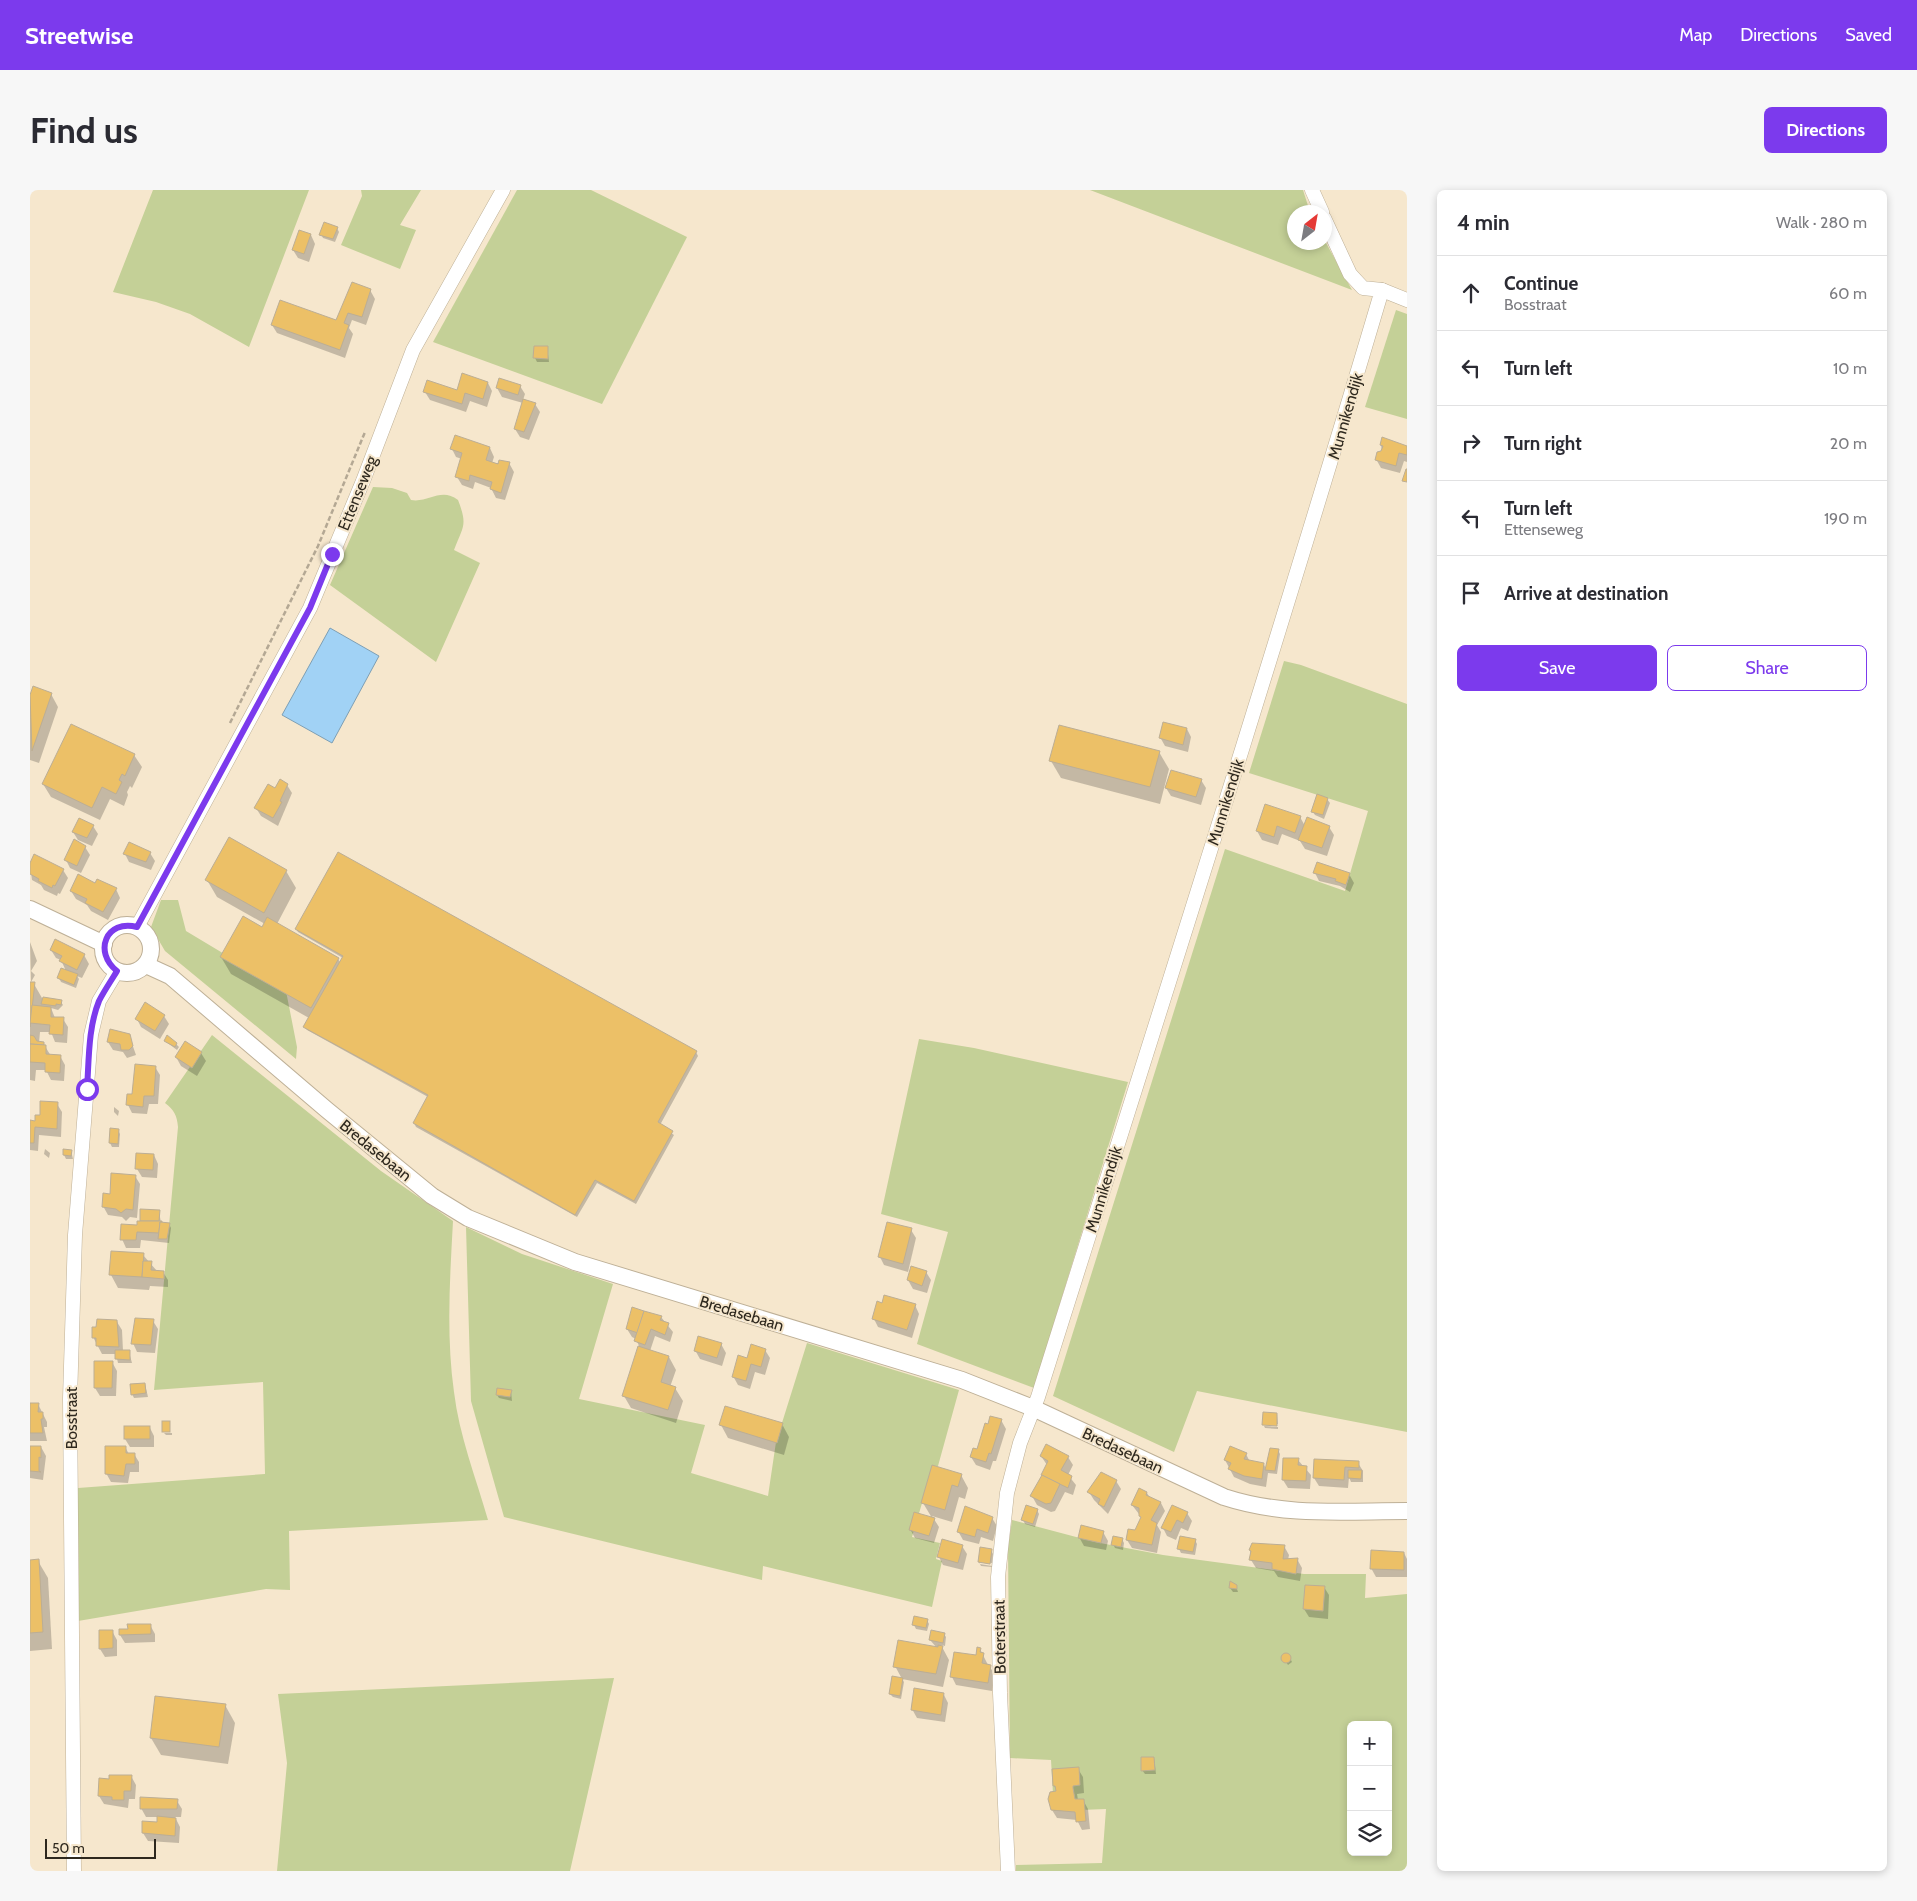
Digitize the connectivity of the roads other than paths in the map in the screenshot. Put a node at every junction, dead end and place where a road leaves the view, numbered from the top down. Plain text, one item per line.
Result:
1 (503, 190) edge
2 (1312, 190) edge
3 (1319, 205) edge
4 (1332, 235) edge
5 (1382, 290) junction
6 (1407, 300) edge
7 (30, 909) edge
8 (137, 927) junction
9 (104, 944) junction
10 (146, 965) junction
11 (117, 971) junction
12 (1033, 1408) junction
13 (1407, 1511) edge
14 (74, 1871) edge
15 (1008, 1871) edge

1 - 8 street, Ettenseweg
2 - 3 street
4 - 5 street
5 - 6 street
5 - 12 street, Munnikendijk
7 - 9 street
8 - 9 street
8 - 10 street
9 - 11 street
10 - 11 street
10 - 12 street, Bredasebaan
11 - 14 street, Bosstraat
12 - 13 street, Bredasebaan
12 - 15 street, Boterstraat

